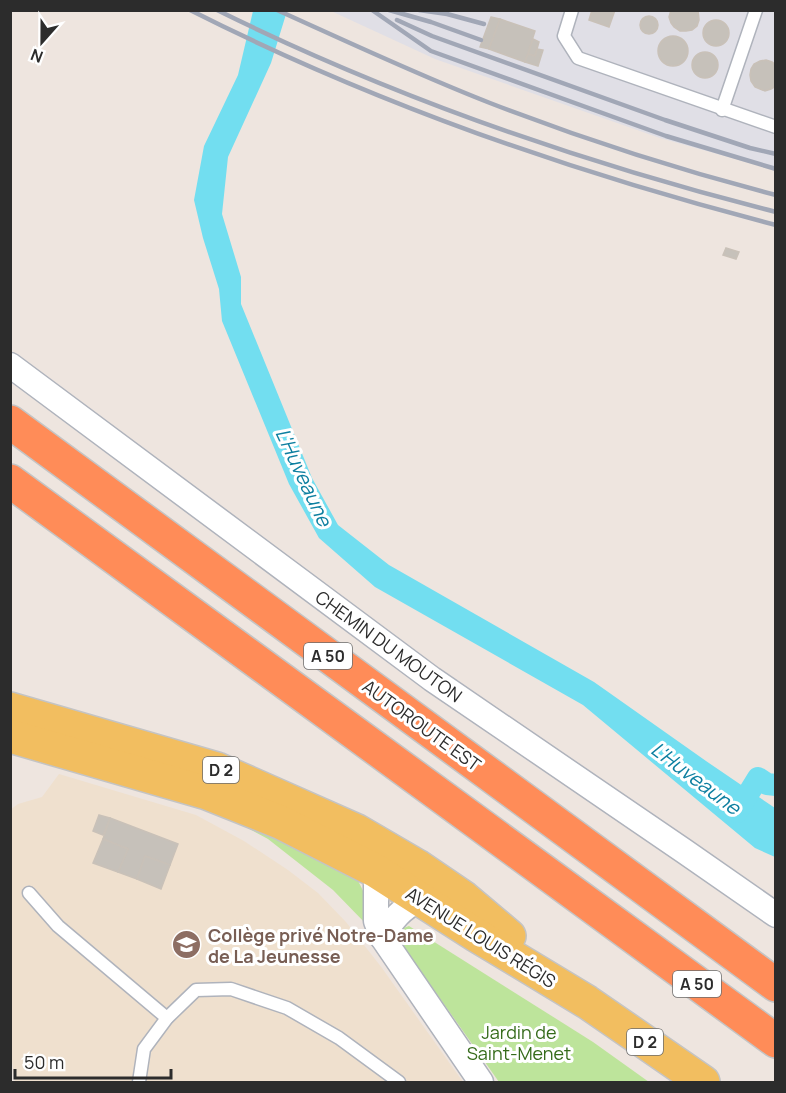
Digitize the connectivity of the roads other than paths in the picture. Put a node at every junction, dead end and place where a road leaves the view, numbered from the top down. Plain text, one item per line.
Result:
1 (572, 10) edge
2 (756, 10) edge
3 (722, 110) junction
4 (776, 127) edge
5 (10, 365) edge
6 (10, 422) edge
7 (10, 481) edge
8 (10, 709) edge
9 (10, 736) edge
10 (376, 871) junction
11 (29, 893) dead end
12 (420, 899) junction
13 (776, 915) edge
14 (382, 937) junction
15 (776, 985) edge
16 (587, 1002) junction
17 (167, 1018) junction
18 (776, 1041) edge
19 (139, 1083) edge
20 (399, 1083) edge
21 (481, 1083) edge
22 (704, 1083) edge

1 - 3 lane
2 - 3 lane
3 - 4 lane
5 - 13 street, CHEMIN DU MOUTON
6 - 15 highway, AUTOROUTE EST / A 50
7 - 18 highway, A 50
8 - 16 main road, AVENUE LOUIS RÉGIS / D 2
9 - 10 main road, D 2
10 - 12 main road, AVENUE LOUIS RÉGIS / D 2
10 - 14 street
11 - 17 lane
12 - 14 street
12 - 16 main road, AVENUE LOUIS RÉGIS / D 2
14 - 21 street
16 - 22 main road, AVENUE LOUIS RÉGIS / D 2
17 - 19 lane
17 - 20 lane

